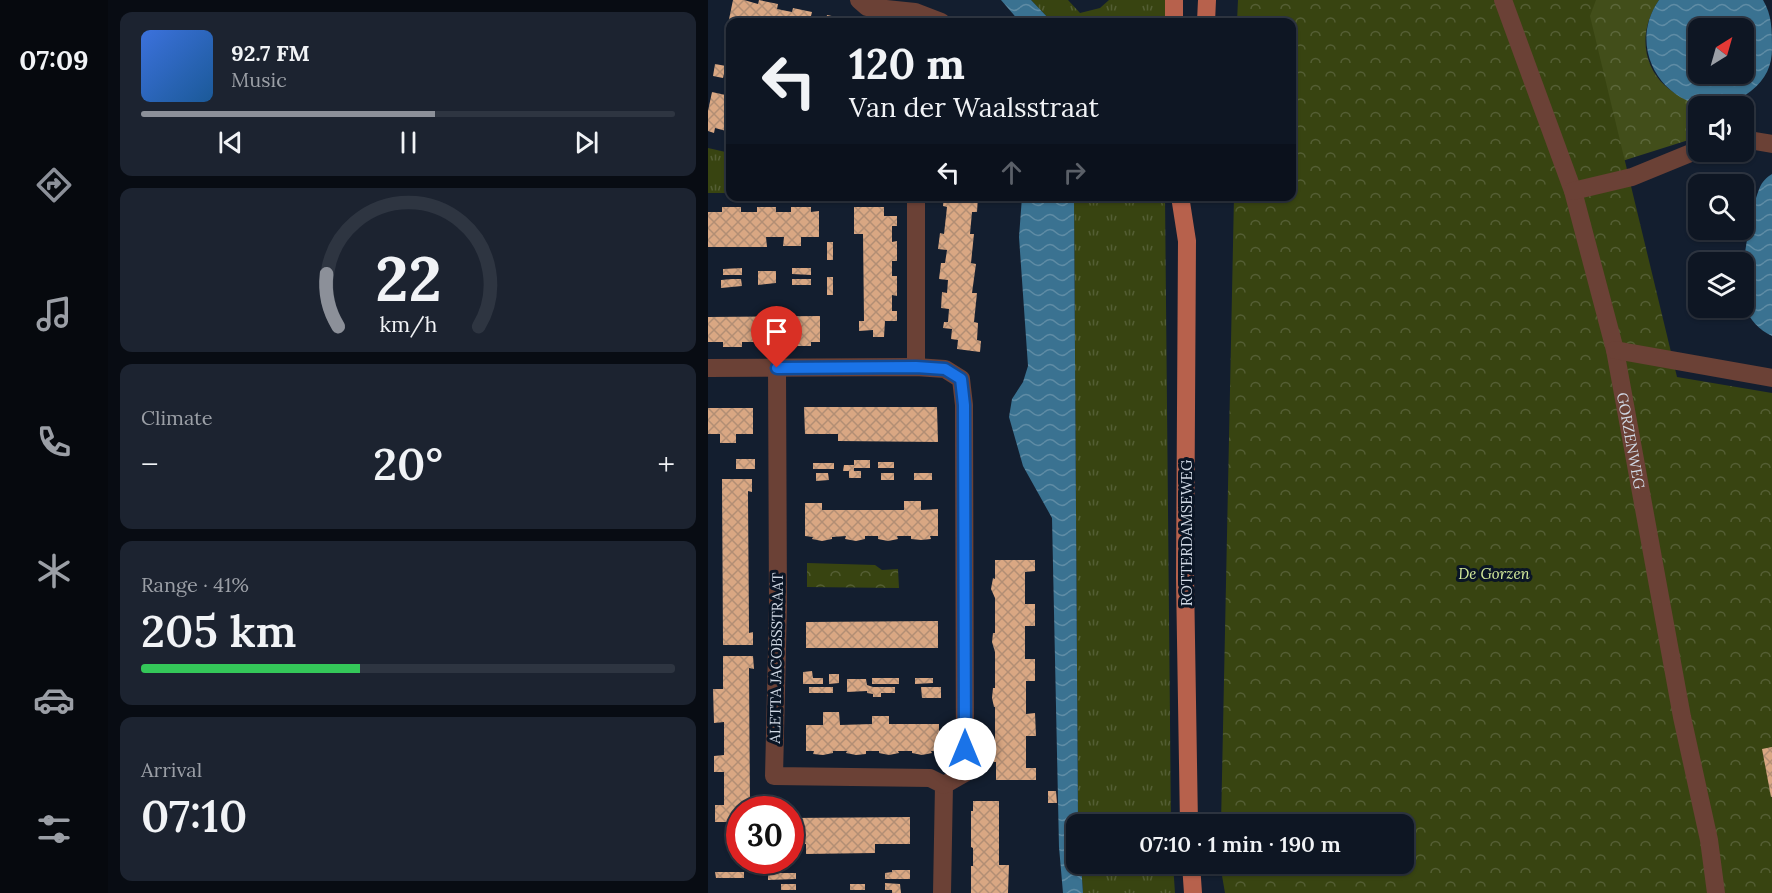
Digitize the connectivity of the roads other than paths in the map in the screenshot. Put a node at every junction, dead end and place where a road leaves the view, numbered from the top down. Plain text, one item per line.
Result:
1 (859, 0) edge
2 (1174, 0) edge
3 (1207, 0) edge
4 (1503, 0) edge
5 (930, 18) edge
6 (1174, 18) edge
7 (1206, 18) edge
8 (1754, 141) edge
9 (1772, 144) edge
10 (1688, 154) edge
11 (1573, 191) junction
12 (916, 201) edge
13 (1181, 201) edge
14 (1193, 201) edge
15 (1186, 241) junction
16 (1615, 350) junction
17 (916, 367) junction
18 (708, 368) edge
19 (777, 368) junction
20 (1772, 378) edge
21 (944, 785) junction
22 (1189, 814) edge
23 (1192, 874) edge
24 (942, 893) edge
25 (1193, 893) edge
26 (1716, 893) edge

1 - 5 street
2 - 6 main road
3 - 7 main road
4 - 11 street, GORZENWEG
8 - 9 street
10 - 11 street
11 - 16 street, GORZENWEG
12 - 17 street
13 - 15 main road, ROTTERDAMSEWEG
14 - 15 main road, ROTTERDAMSEWEG
15 - 22 main road, ROTTERDAMSEWEG
16 - 20 street
16 - 26 street, GORZENWEG
17 - 19 street
17 - 21 street
18 - 19 street
19 - 21 street, ALETTA JACOBSSTRAAT
21 - 24 street
23 - 25 main road

